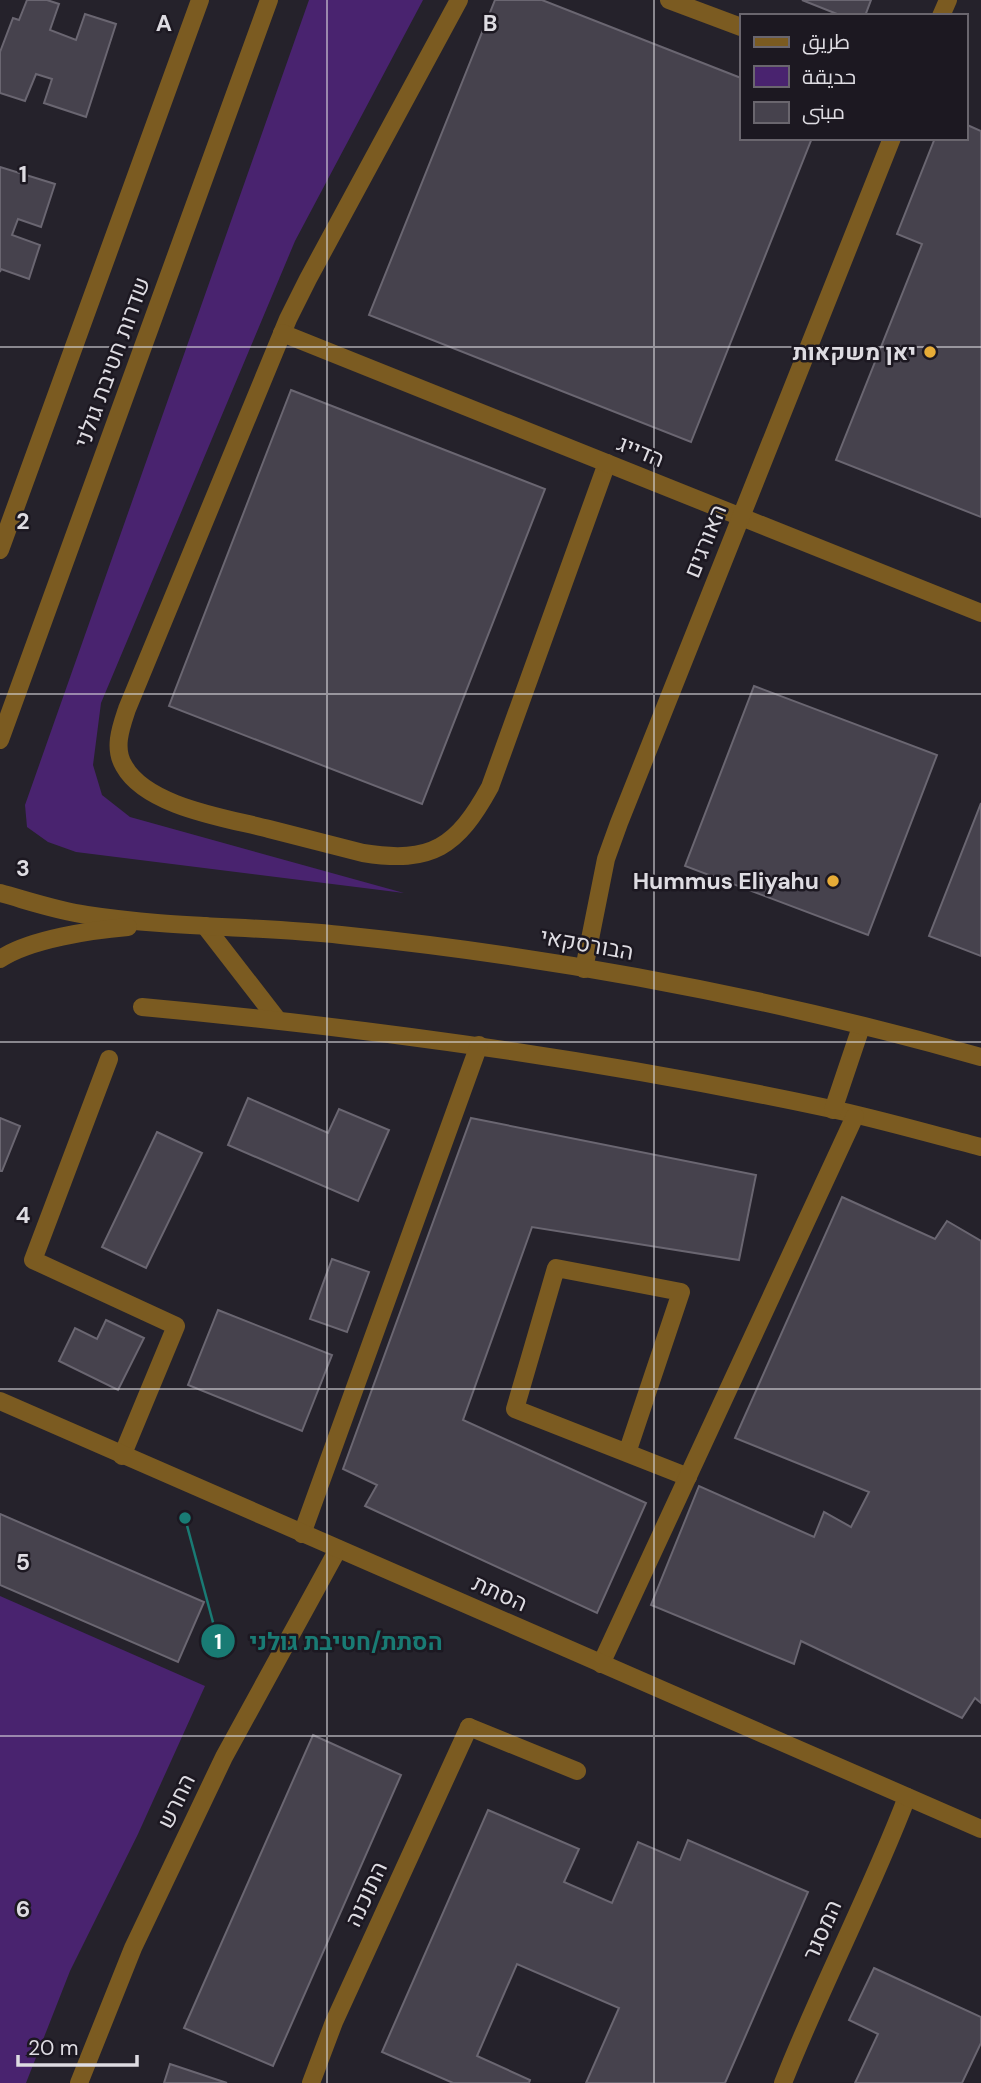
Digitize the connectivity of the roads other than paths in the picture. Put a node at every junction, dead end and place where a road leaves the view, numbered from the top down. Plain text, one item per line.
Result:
1 (200, 0) edge
2 (269, 0) edge
3 (459, 0) edge
4 (669, 0) edge
5 (740, 27) edge
6 (891, 140) edge
7 (282, 333) junction
8 (607, 463) junction
9 (741, 517) junction
10 (0, 550) edge
11 (981, 613) edge
12 (0, 740) edge
13 (0, 893) edge
14 (177, 924) junction
15 (205, 926) junction
16 (0, 959) edge
17 (584, 969) junction
18 (142, 1007) dead end
19 (276, 1019) junction
20 (861, 1027) junction
21 (479, 1045) junction
22 (981, 1057) edge
23 (109, 1059) dead end
24 (833, 1110) junction
25 (855, 1116) junction
26 (981, 1147) edge
27 (0, 1401) edge
28 (627, 1453) junction
29 (121, 1456) junction
30 (688, 1477) junction
31 (302, 1534) junction
32 (338, 1549) junction
33 (601, 1664) junction
34 (577, 1771) dead end
35 (907, 1797) junction
36 (981, 1829) edge
37 (79, 2083) edge
38 (311, 2083) edge
39 (783, 2083) edge

1 - 10 street, שדרות חטיבת גולני
2 - 12 street, שדרות חטיבת גולני
3 - 7 street
4 - 5 street
6 - 9 street, האורגים
7 - 8 street, הדייג
7 - 8 street
8 - 9 street, הדייג
9 - 11 street, הדייג
9 - 17 street, האורגים
13 - 14 street, הבורסקאי
14 - 15 street, הבורסקאי
14 - 16 street, הבורסקאי
15 - 17 street, הבורסקאי
15 - 19 street
17 - 20 street, הבורסקאי
18 - 19 street
19 - 21 street
20 - 22 street, הבורסקאי
20 - 24 street
21 - 24 street
21 - 31 street
23 - 29 street
24 - 25 street
25 - 26 street
25 - 30 street
27 - 29 street, הסתת
28 - 28 street
28 - 30 street
29 - 31 street, הסתת
30 - 33 street
31 - 32 street, הסתת
32 - 33 street, הסתת
32 - 37 street, החרש
33 - 35 street, הסתת
34 - 38 street, התוכנה
35 - 36 street, הסתת
35 - 39 street, המסגר

